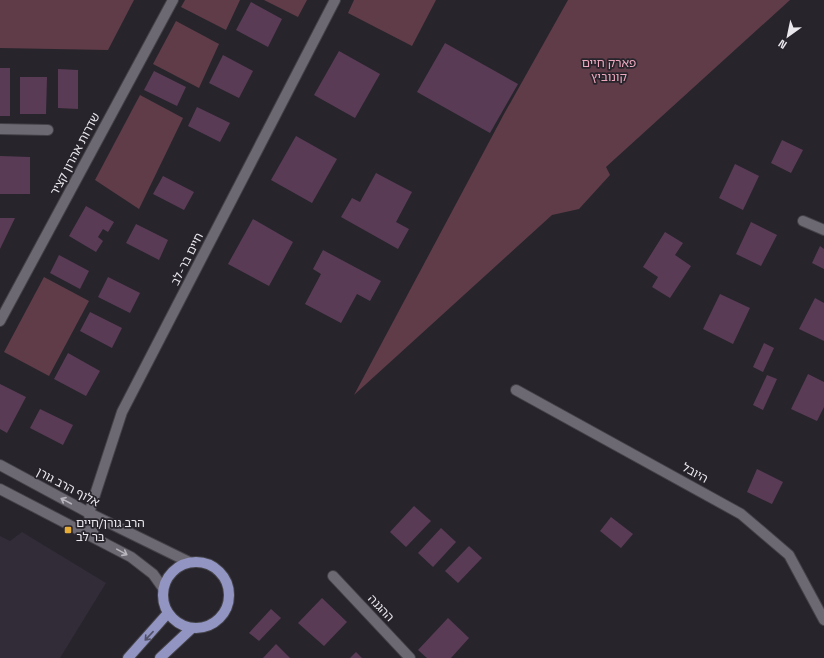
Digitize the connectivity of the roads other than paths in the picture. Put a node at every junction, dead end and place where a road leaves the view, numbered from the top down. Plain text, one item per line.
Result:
1 (173, 0) edge
2 (335, 0) edge
3 (0, 129) edge
4 (48, 130) dead end
5 (803, 221) dead end
6 (824, 230) edge
7 (0, 321) edge
8 (516, 390) dead end
9 (0, 464) edge
10 (0, 489) edge
11 (89, 513) junction
12 (96, 538) junction
13 (189, 562) junction
14 (333, 576) dead end
15 (163, 588) junction
16 (168, 613) junction
17 (824, 620) edge
18 (192, 628) junction
19 (128, 658) edge
20 (160, 658) edge
21 (410, 658) edge

1 - 7 street, שדרות אהרון קציר
2 - 11 street, חיים בר-לב
3 - 4 street
5 - 6 street
8 - 17 street, היובל
11 -> 9 street, אלוף הרב גורן
10 - 12 street
11 - 12 street
11 - 13 street, אלוף הרב גורן
12 -> 15 street
13 - 15 main road
13 - 18 main road
14 - 21 street, ההגנה
15 - 16 main road
16 - 18 main road
16 -> 19 main road
18 - 20 main road

